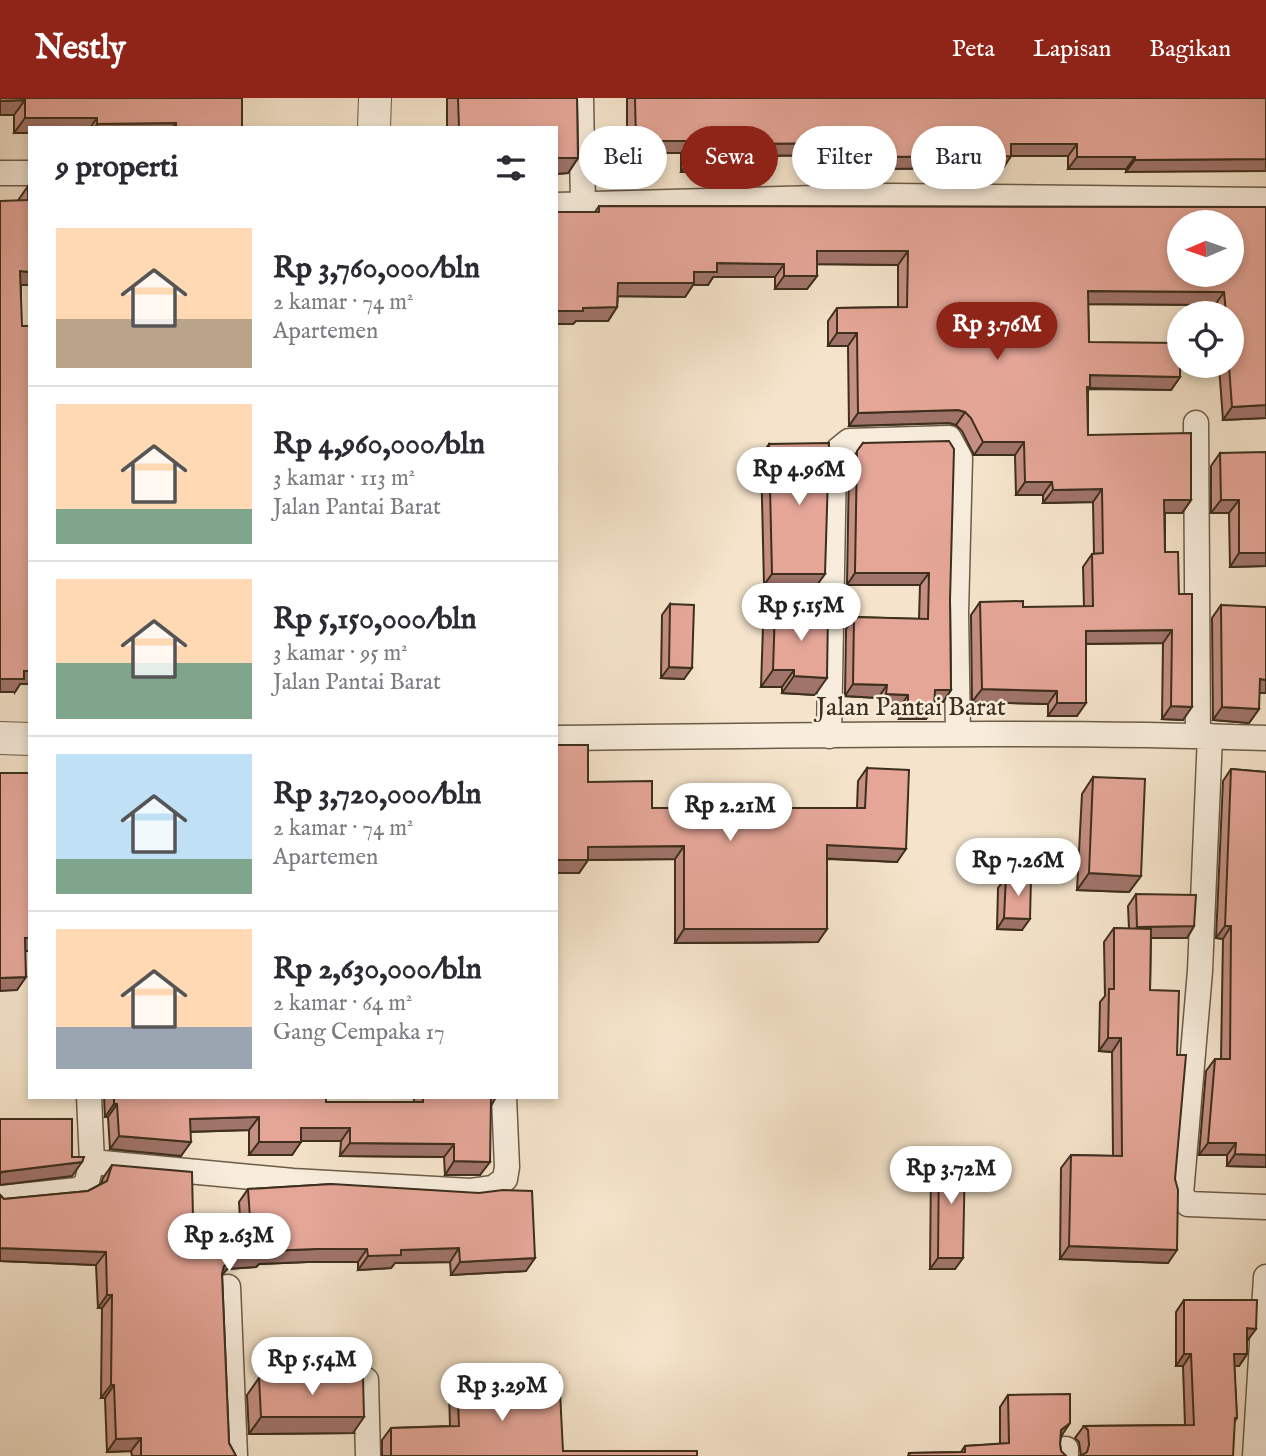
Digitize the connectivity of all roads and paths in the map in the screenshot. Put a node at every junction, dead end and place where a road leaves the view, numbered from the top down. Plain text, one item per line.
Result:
1 (375, 98) edge
2 (581, 98) edge
3 (374, 126) edge
4 (0, 173) edge
5 (28, 173) edge
6 (1266, 200) edge
7 (583, 204) junction
8 (558, 205) edge
9 (1196, 423) dead end
10 (958, 734) junction
11 (829, 736) junction
12 (1204, 736) junction
13 (0, 738) edge
14 (558, 738) edge
15 (1266, 738) edge
16 (28, 740) edge
17 (89, 1099) edge
18 (504, 1099) edge
19 (92, 1162) junction
20 (0, 1198) edge
21 (1266, 1207) edge
22 (1266, 1277) edge
23 (228, 1287) dead end
24 (366, 1380) edge
25 (235, 1456) edge
26 (368, 1456) edge
27 (1255, 1456) edge

1 - 3 street
2 - 7 street
4 - 5 street
6 - 7 street
7 - 8 street
9 - 12 street
10 - 11 street, Jalan Pantai Barat
10 - 11 street
10 - 12 street, Jalan Pantai Barat
11 - 14 street, Jalan Pantai Barat
12 - 15 street, Jalan Pantai Barat
12 - 21 street
13 - 16 street
17 - 19 street
18 - 19 street
19 - 20 street
22 - 27 street
23 - 25 street
24 - 26 street

